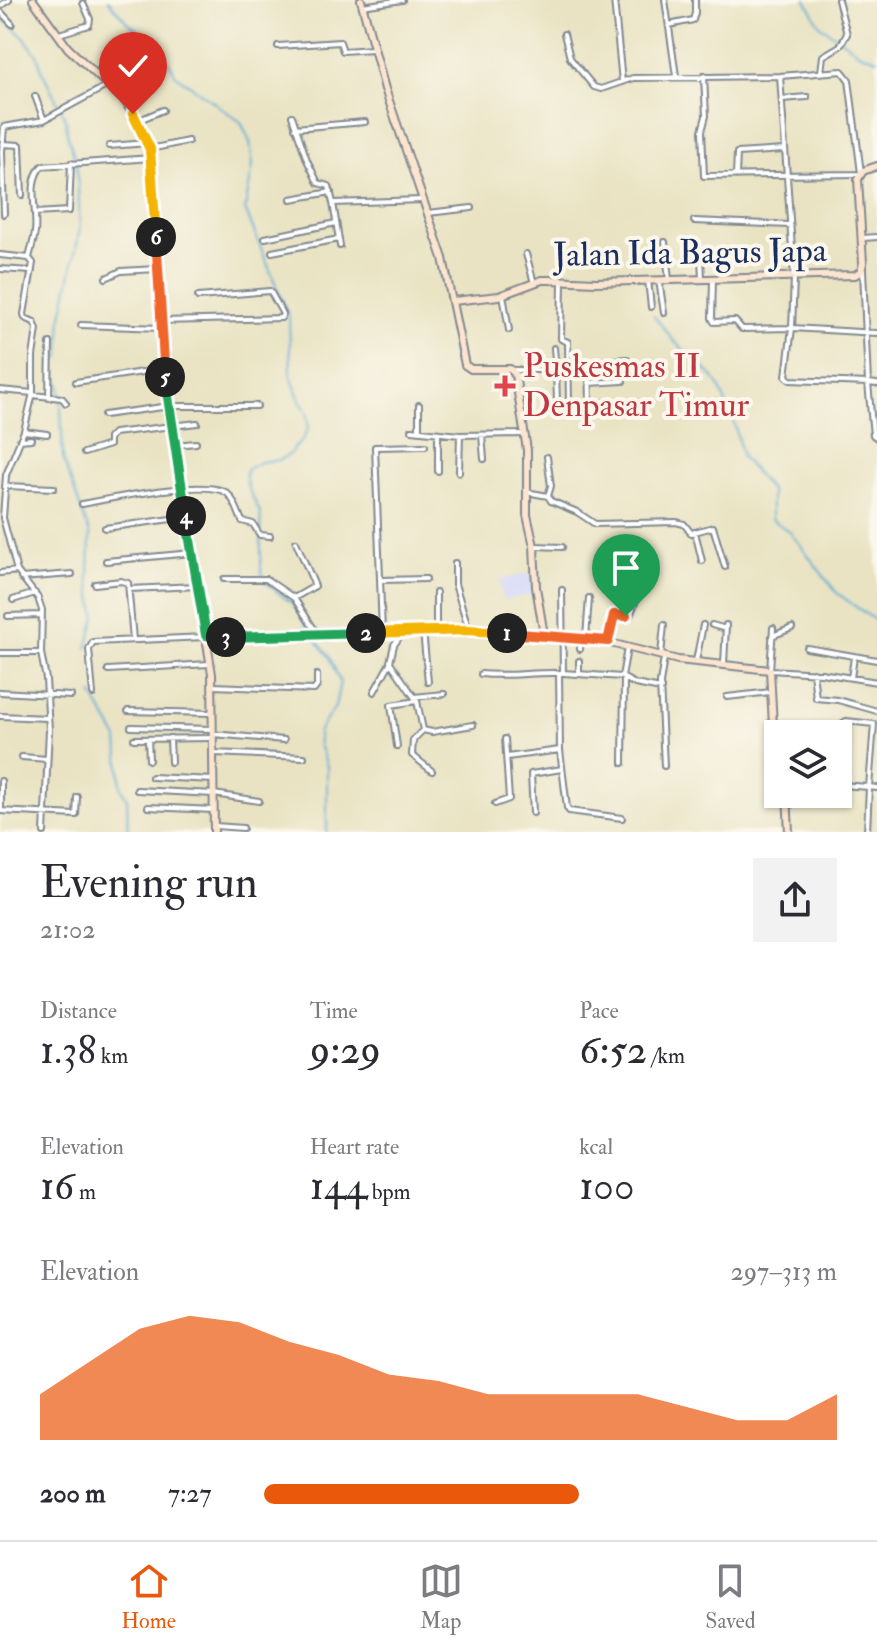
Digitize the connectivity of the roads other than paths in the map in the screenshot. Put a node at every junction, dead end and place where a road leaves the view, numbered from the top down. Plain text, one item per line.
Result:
1 (9, 0) edge
2 (33, 0) edge
3 (402, 0) edge
4 (614, 0) edge
5 (665, 0) edge
6 (695, 0) edge
7 (838, 0) edge
8 (83, 3) dead end
9 (361, 3) edge
10 (0, 9) edge
11 (12, 24) dead end
12 (669, 25) junction
13 (564, 34) dead end
14 (57, 35) junction
15 (278, 46) dead end
16 (373, 49) junction
17 (821, 72) junction
18 (676, 76) junction
19 (704, 76) junction
20 (780, 76) junction
21 (622, 82) junction
22 (108, 85) junction
23 (35, 96) dead end
24 (807, 97) dead end
25 (782, 99) junction
26 (163, 110) dead end
27 (292, 116) dead end
28 (44, 120) junction
29 (137, 121) junction
30 (365, 122) dead end
31 (295, 128) junction
32 (188, 141) dead end
33 (1, 144) edge
34 (109, 146) dead end
35 (149, 146) junction
36 (785, 150) junction
37 (151, 158) junction
38 (71, 163) junction
39 (877, 166) edge
40 (860, 174) junction
41 (736, 176) junction
42 (786, 176) junction
43 (331, 192) junction
44 (22, 195) dead end
45 (291, 199) dead end
46 (422, 200) junction
47 (333, 203) junction
48 (472, 208) dead end
49 (35, 213) junction
50 (428, 213) junction
51 (4, 214) dead end
52 (694, 221) dead end
53 (336, 223) junction
54 (790, 225) junction
55 (877, 237) edge
56 (265, 238) dead end
57 (863, 238) junction
58 (339, 239) junction
59 (665, 242) dead end
60 (340, 246) dead end
61 (272, 252) dead end
62 (526, 254) dead end
63 (0, 255) edge
64 (701, 257) dead end
65 (29, 258) junction
66 (862, 268) junction
67 (0, 269) edge
68 (157, 269) junction
69 (32, 271) junction
70 (855, 275) junction
71 (794, 277) junction
72 (106, 278) dead end
73 (713, 279) junction
74 (648, 280) junction
75 (659, 280) junction
76 (669, 280) junction
77 (702, 280) junction
78 (562, 281) junction
79 (534, 283) junction
80 (864, 283) junction
81 (503, 295) junction
82 (198, 297) dead end
83 (453, 301) junction
84 (651, 307) dead end
85 (664, 313) dead end
86 (161, 324) junction
87 (81, 325) dead end
88 (792, 328) junction
89 (509, 330) dead end
90 (867, 333) junction
91 (877, 333) edge
92 (50, 343) dead end
93 (554, 348) dead end
94 (627, 359) dead end
95 (163, 369) junction
96 (513, 370) junction
97 (556, 370) junction
98 (589, 370) junction
99 (570, 372) junction
100 (623, 381) dead end
101 (76, 382) dead end
102 (589, 383) junction
103 (868, 383) junction
104 (877, 384) edge
105 (0, 390) edge
106 (33, 394) junction
107 (49, 398) junction
108 (62, 400) dead end
109 (557, 402) dead end
110 (641, 403) dead end
111 (419, 405) dead end
112 (170, 406) junction
113 (257, 406) dead end
114 (572, 414) dead end
115 (104, 415) dead end
116 (197, 423) dead end
117 (173, 425) junction
118 (412, 430) dead end
119 (419, 430) junction
120 (24, 431) junction
121 (47, 434) dead end
122 (438, 434) junction
123 (524, 434) junction
124 (460, 435) junction
125 (482, 435) junction
126 (877, 438) edge
127 (31, 439) dead end
128 (20, 440) junction
129 (196, 443) dead end
130 (175, 445) junction
131 (425, 446) dead end
132 (84, 453) dead end
133 (547, 457) dead end
134 (484, 459) dead end
135 (438, 471) dead end
136 (459, 472) dead end
137 (5, 486) junction
138 (54, 488) dead end
139 (182, 490) junction
140 (526, 492) junction
141 (2, 496) edge
142 (548, 496) junction
143 (82, 504) dead end
144 (186, 517) junction
145 (105, 528) dead end
146 (695, 532) junction
147 (270, 536) dead end
148 (296, 542) dead end
149 (534, 546) junction
150 (562, 547) dead end
151 (192, 553) junction
152 (106, 561) dead end
153 (702, 561) dead end
154 (455, 563) dead end
155 (725, 567) dead end
156 (17, 571) junction
157 (0, 573) edge
158 (72, 574) dead end
159 (21, 578) junction
160 (224, 579) dead end
161 (426, 579) dead end
162 (381, 580) junction
163 (95, 584) dead end
164 (198, 586) junction
165 (129, 589) junction
166 (562, 590) dead end
167 (35, 593) junction
168 (436, 593) dead end
169 (638, 595) dead end
170 (294, 598) junction
171 (589, 598) dead end
172 (13, 600) dead end
173 (42, 615) junction
174 (8, 616) dead end
175 (664, 625) dead end
176 (703, 625) dead end
177 (712, 625) dead end
178 (773, 628) dead end
179 (792, 628) dead end
180 (469, 630) junction
181 (423, 631) junction
182 (436, 631) junction
183 (385, 632) junction
184 (401, 632) junction
185 (309, 633) junction
186 (544, 635) junction
187 (772, 636) junction
188 (206, 637) junction
189 (564, 637) junction
190 (584, 638) junction
191 (133, 640) junction
192 (608, 641) junction
193 (627, 648) junction
194 (807, 648) dead end
195 (580, 649) dead end
196 (0, 653) edge
197 (41, 653) junction
198 (854, 656) junction
199 (662, 657) junction
200 (877, 660) edge
201 (579, 661) dead end
202 (390, 662) junction
203 (696, 663) junction
204 (211, 664) junction
205 (723, 666) junction
206 (108, 670) dead end
207 (770, 670) junction
208 (813, 672) junction
209 (561, 673) junction
210 (481, 674) dead end
211 (579, 674) junction
212 (317, 675) dead end
213 (623, 678) junction
214 (851, 678) junction
215 (428, 682) dead end
216 (877, 682) edge
217 (213, 686) junction
218 (661, 689) junction
219 (0, 692) edge
220 (374, 692) dead end
221 (771, 692) junction
222 (47, 694) junction
223 (93, 694) dead end
224 (444, 694) dead end
225 (71, 696) dead end
226 (727, 697) dead end
227 (415, 699) junction
228 (128, 711) dead end
229 (877, 711) edge
230 (213, 713) junction
231 (0, 716) edge
232 (48, 718) junction
233 (774, 720) edge
234 (852, 722) edge
235 (473, 725) dead end
236 (131, 727) dead end
237 (423, 730) junction
238 (213, 734) junction
239 (170, 738) junction
240 (134, 739) dead end
241 (148, 739) junction
242 (505, 739) dead end
243 (284, 740) dead end
244 (397, 746) dead end
245 (560, 750) junction
246 (214, 753) junction
247 (22, 757) dead end
248 (304, 757) dead end
249 (506, 757) junction
250 (48, 759) junction
251 (149, 760) dead end
252 (171, 762) dead end
253 (623, 763) dead end
254 (664, 766) dead end
255 (562, 769) junction
256 (432, 771) dead end
257 (152, 777) dead end
258 (214, 780) junction
259 (1, 781) edge
260 (852, 786) edge
261 (869, 787) junction
262 (877, 788) edge
263 (137, 790) dead end
264 (214, 794) junction
265 (77, 797) dead end
266 (259, 801) dead end
267 (495, 804) dead end
268 (148, 807) dead end
269 (789, 808) edge
270 (867, 809) junction
271 (877, 809) edge
272 (214, 810) junction
273 (0, 811) edge
274 (44, 812) junction
275 (533, 813) dead end
276 (622, 818) dead end
277 (243, 828) dead end
278 (214, 829) edge
279 (44, 832) edge
280 (789, 832) edge
281 (867, 832) edge

1 - 10 street
2 - 14 street
3 - 9 street
4 - 21 street
5 - 12 street
6 - 12 street
7 - 17 street
8 - 14 street
9 - 16 street
10 - 11 street
12 - 18 street
13 - 21 street
14 - 22 street
15 - 16 street
16 - 46 street
17 - 20 street
17 - 40 street
18 - 19 street
18 - 21 street
19 - 20 street
19 - 41 street
20 - 25 street
22 - 28 street
22 - 29 street
23 - 28 street
24 - 25 street
25 - 36 street
26 - 29 street
27 - 31 street
28 - 33 street
29 - 35 street
30 - 31 street
31 - 43 street
32 - 35 street
33 - 44 street
33 - 51 street
34 - 35 street
35 - 37 street
36 - 41 street
36 - 42 street
37 - 38 street
37 - 68 street
38 - 49 street
38 - 49 street
39 - 40 street
40 - 42 street
40 - 57 street, Jalan Ida Bagus Japa
41 - 42 street
42 - 54 street
43 - 45 street
43 - 47 street
46 - 47 street
46 - 50 street
47 - 53 street
48 - 50 street
49 - 65 street
50 - 83 street
52 - 54 street
53 - 56 street
53 - 58 street
54 - 71 street
55 - 57 street
57 - 66 street, Jalan Ida Bagus Japa
58 - 60 street
58 - 61 street
59 - 76 street
62 - 79 street
63 - 65 street
64 - 77 street
65 - 69 street
66 - 70 street, Jalan Ida Bagus Japa
66 - 80 street
67 - 69 street
68 - 72 street
68 - 86 street
69 - 106 street
70 - 71 street, Jalan Ida Bagus Japa
70 - 80 street
71 - 73 street, Jalan Ida Bagus Japa
71 - 88 street
73 - 77 street, Jalan Ida Bagus Japa
73 - 88 street
74 - 75 street, Jalan Ida Bagus Japa
74 - 78 street, Jalan Ida Bagus Japa
74 - 84 street
75 - 76 street, Jalan Ida Bagus Japa
75 - 85 street
76 - 77 street, Jalan Ida Bagus Japa
78 - 79 street, Jalan Ida Bagus Japa
78 - 99 street
79 - 81 street, Jalan Ida Bagus Japa
80 - 90 street
81 - 83 street, Jalan Ida Bagus Japa
81 - 89 street
82 - 86 street
83 - 96 street
86 - 87 street
86 - 95 street
88 - 90 street
88 - 103 street
90 - 91 street
90 - 103 street
92 - 107 street
93 - 97 street
94 - 98 street
95 - 101 street
95 - 112 street
96 - 97 street
96 - 123 street
97 - 109 street
98 - 99 street
98 - 102 street
99 - 114 street
100 - 102 street
102 - 110 street
103 - 104 street
103 - 126 street
105 - 106 street
106 - 107 street
106 - 120 street
107 - 108 street
111 - 119 street
112 - 113 street
112 - 115 street
112 - 117 street
116 - 117 street
117 - 130 street
117 - 132 street
118 - 119 street
119 - 122 street
120 - 121 street
120 - 128 street
122 - 124 street
122 - 135 street
123 - 125 street
123 - 140 street
124 - 125 street
124 - 136 street
125 - 134 street
127 - 128 street
128 - 137 street
129 - 130 street
130 - 139 street
131 - 162 street
133 - 142 street
137 - 138 street
137 - 141 street
139 - 143 street
139 - 144 street
139 - 147 street
140 - 142 street
140 - 149 street
141 - 156 street
142 - 146 street
144 - 145 street
144 - 151 street
146 - 153 street
146 - 155 street
148 - 170 street
149 - 150 street
149 - 186 street
151 - 152 street
151 - 164 street
154 - 180 street
156 - 157 street
156 - 159 street
158 - 159 street
159 - 167 street
160 - 170 street
161 - 162 street
162 - 183 street
163 - 165 street
164 - 165 street
164 - 188 street
165 - 191 street
166 - 189 street
167 - 172 street
167 - 173 street
168 - 182 street
169 - 192 street
170 - 185 street
171 - 190 street
173 - 174 street
173 - 197 street
175 - 199 street
176 - 203 street
177 - 205 street
178 - 187 street
179 - 187 street
180 - 182 street
180 - 186 street
181 - 182 street
181 - 184 street
181 - 215 street
183 - 184 street
183 - 185 street
184 - 202 street
185 - 188 street
186 - 189 street
187 - 207 street
188 - 191 street
188 - 204 street
189 - 190 street
189 - 209 street
190 - 192 street
190 - 195 street
191 - 223 street
192 - 193 street
193 - 199 street
193 - 213 street
194 - 198 street
196 - 197 street
197 - 222 street
198 - 200 street
198 - 214 street
199 - 203 street
199 - 218 street
201 - 211 street
202 - 220 street
202 - 227 street
203 - 205 street
204 - 206 street
204 - 217 street
205 - 207 street
207 - 208 street
207 - 221 street
208 - 214 street
208 - 229 street
209 - 210 street
209 - 211 street
209 - 245 street
211 - 213 street
212 - 217 street
213 - 218 street
213 - 253 street
214 - 216 street
217 - 230 street
218 - 254 street
219 - 222 street
221 - 226 street
221 - 233 street
222 - 225 street
222 - 232 street
224 - 227 street
227 - 237 street
227 - 244 street
228 - 230 street
230 - 238 street
231 - 232 street
232 - 250 street
234 - 261 street
235 - 237 street
236 - 238 street
237 - 256 street
238 - 239 street
238 - 243 street
238 - 246 street
239 - 241 street
239 - 252 street
240 - 241 street
241 - 251 street
242 - 249 street
245 - 249 street
245 - 255 street
246 - 248 street
246 - 258 street
247 - 250 street
249 - 267 street
250 - 274 street
255 - 275 street
255 - 276 street
257 - 258 street
258 - 264 street
259 - 273 street
260 - 261 street
261 - 262 street
261 - 270 street
263 - 264 street
264 - 266 street
264 - 272 street
265 - 274 street
268 - 272 street
269 - 280 street
270 - 271 street
270 - 281 street
272 - 278 street
273 - 274 street
274 - 279 street
277 - 278 street

